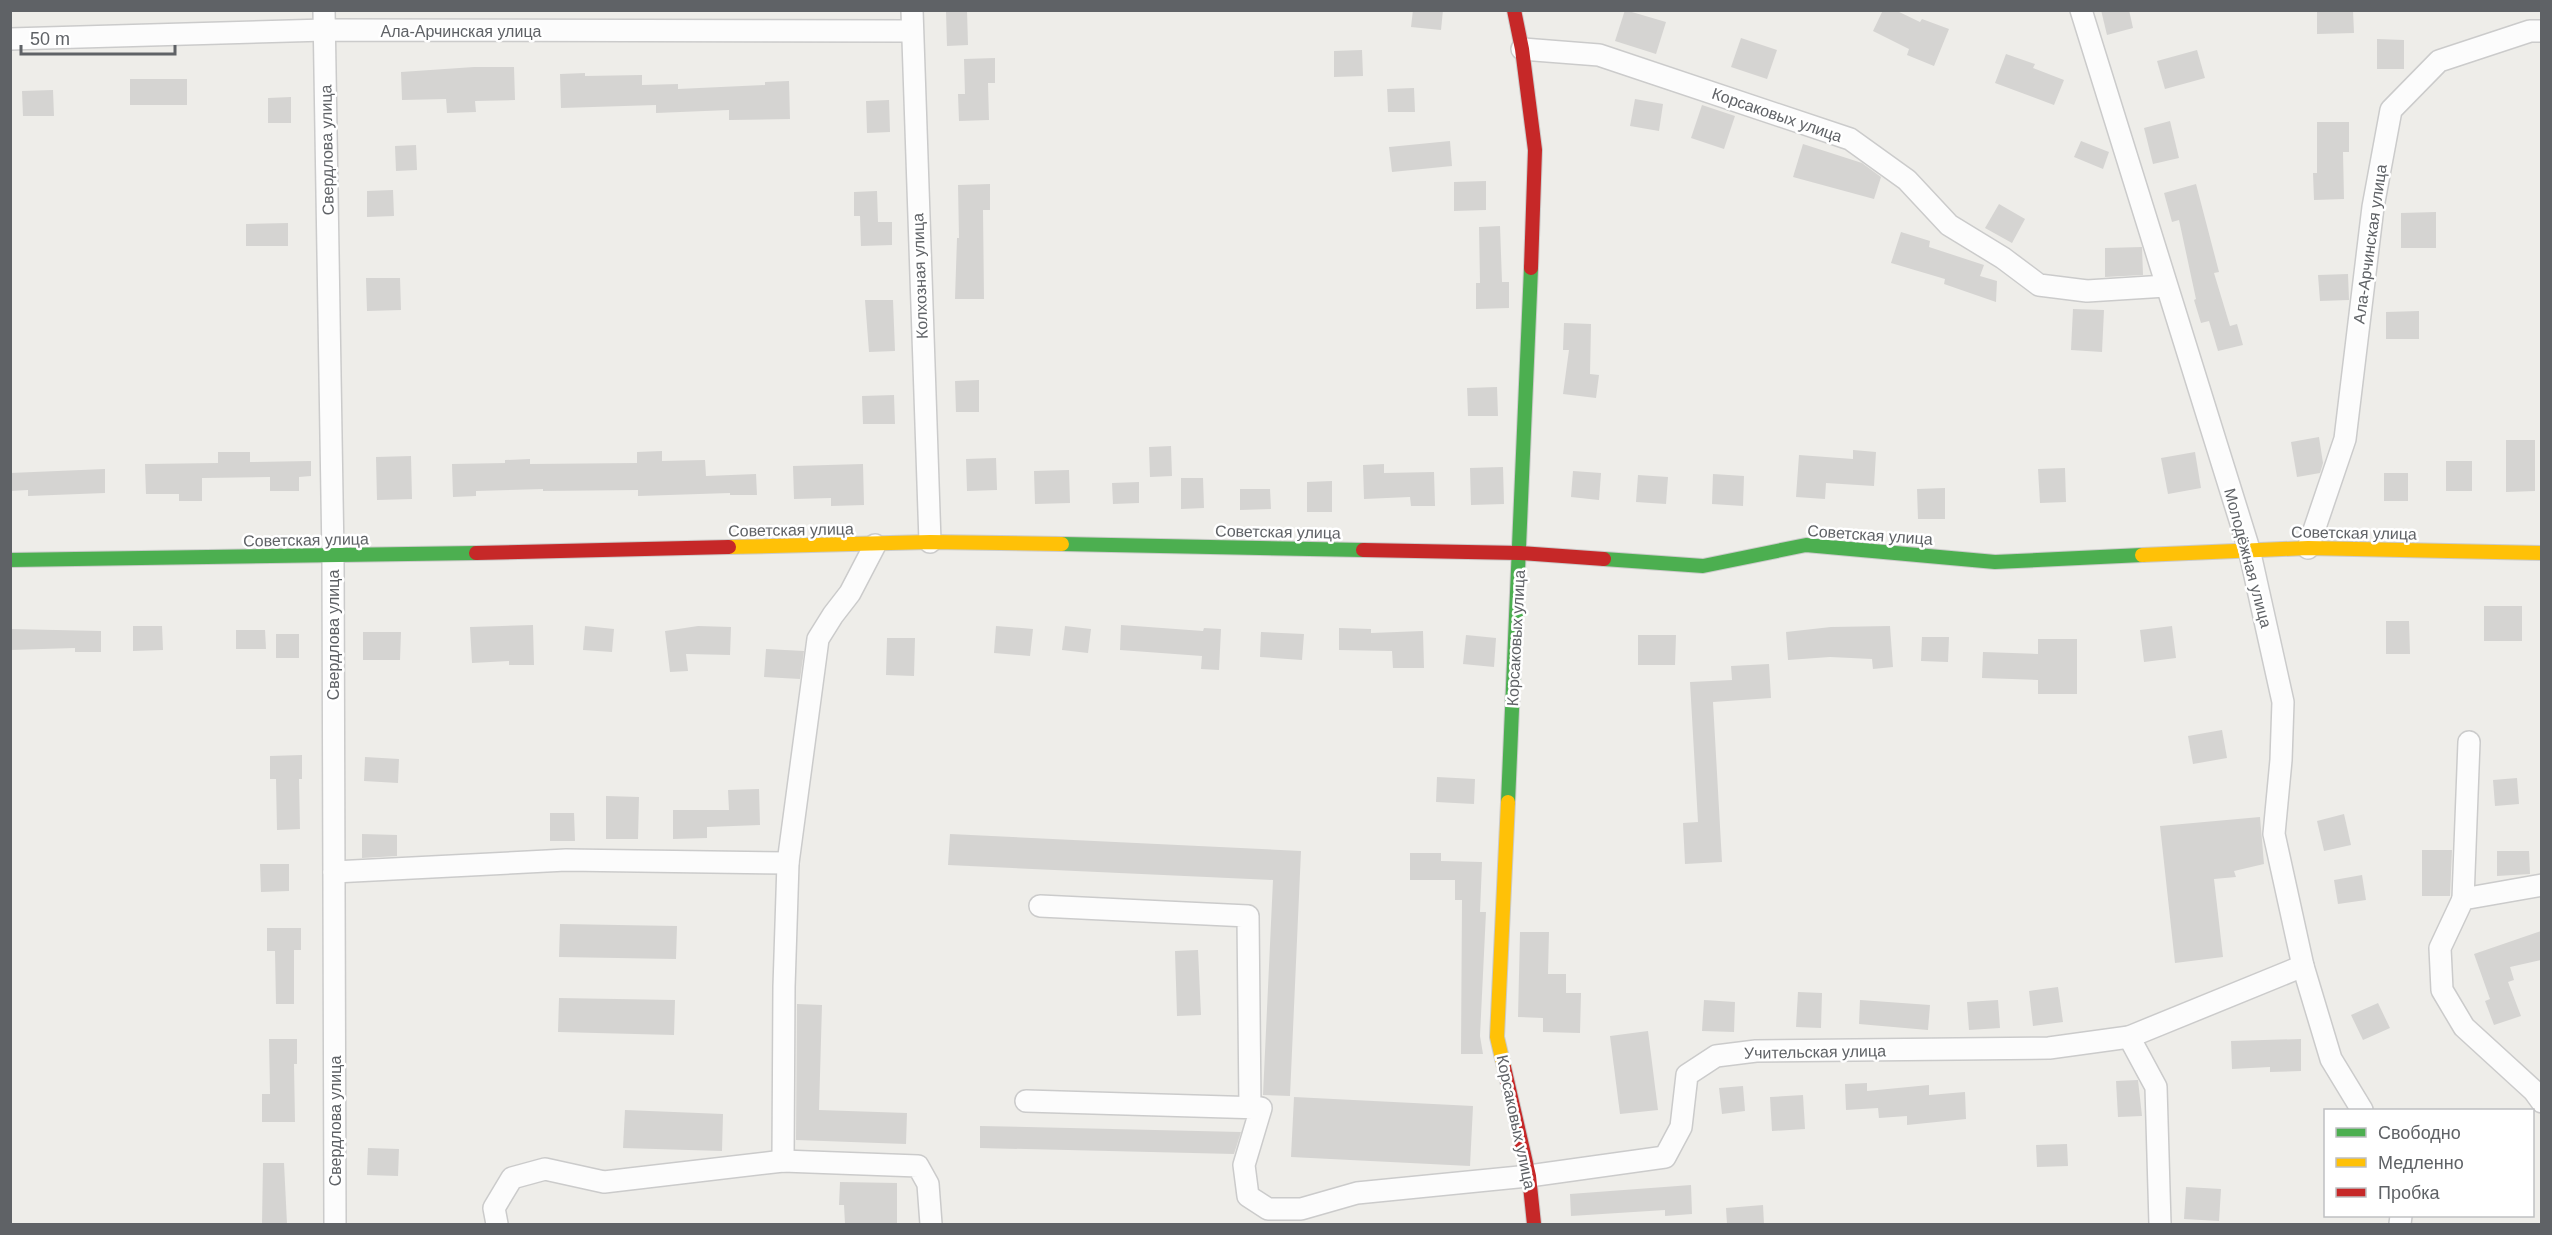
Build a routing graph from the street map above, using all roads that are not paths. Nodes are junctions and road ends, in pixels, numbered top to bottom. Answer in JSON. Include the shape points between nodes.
{"nodes":[{"id":1,"x":1514,"y":10,"type":"edge"},
{"id":2,"x":2081,"y":10,"type":"edge"},
{"id":3,"x":325,"y":20,"type":"edge"},
{"id":4,"x":911,"y":21,"type":"edge"},
{"id":5,"x":2534,"y":24,"type":"edge"},
{"id":6,"x":10,"y":39,"type":"edge"},
{"id":7,"x":1522,"y":49,"type":"junction"},
{"id":8,"x":2166,"y":286,"type":"junction"},
{"id":9,"x":930,"y":542,"type":"junction"},
{"id":10,"x":875,"y":545,"type":"junction"},
{"id":11,"x":2308,"y":548,"type":"junction"},
{"id":12,"x":2249,"y":549,"type":"junction"},
{"id":13,"x":1520,"y":553,"type":"junction"},
{"id":14,"x":2541,"y":553,"type":"edge"},
{"id":15,"x":333,"y":557,"type":"junction"},
{"id":16,"x":10,"y":560,"type":"edge"},
{"id":17,"x":2469,"y":742,"type":"dead end"},
{"id":18,"x":788,"y":863,"type":"junction"},
{"id":19,"x":334,"y":873,"type":"junction"},
{"id":20,"x":2541,"y":885,"type":"edge"},
{"id":21,"x":2463,"y":899,"type":"junction"},
{"id":22,"x":1040,"y":906,"type":"dead end"},
{"id":23,"x":2303,"y":966,"type":"junction"},
{"id":24,"x":2129,"y":1037,"type":"junction"},
{"id":25,"x":1026,"y":1101,"type":"dead end"},
{"id":26,"x":2541,"y":1102,"type":"edge"},
{"id":27,"x":1250,"y":1107,"type":"junction"},
{"id":28,"x":2361,"y":1109,"type":"edge"},
{"id":29,"x":783,"y":1161,"type":"junction"},
{"id":30,"x":1529,"y":1176,"type":"junction"},
{"id":31,"x":335,"y":1224,"type":"edge"},
{"id":32,"x":497,"y":1224,"type":"edge"},
{"id":33,"x":931,"y":1224,"type":"edge"},
{"id":34,"x":1533,"y":1224,"type":"edge"},
{"id":35,"x":2160,"y":1224,"type":"edge"}],
"edges":[{"from":1,"to":7,"type":"street","name":"Корсаковых улица"},
{"from":2,"to":8,"type":"street","name":"Молодёжная улица"},
{"from":3,"to":4,"type":"street","name":"Ала-Арчинская улица"},
{"from":3,"to":6,"type":"street","name":"Ала-Арчинская улица"},
{"from":3,"to":15,"type":"street","name":"Свердлова улица"},
{"from":4,"to":9,"type":"street","name":"Колхозная улица"},
{"from":5,"to":11,"type":"street","name":"Ала-Арчинская улица","via":[[2439,61],[2391,110],[2373,207],[2345,439]]},
{"from":7,"to":8,"type":"street","name":"Корсаковых улица","via":[[1599,55],[1850,139],[1907,180],[1949,225],[2038,285],[2087,291]]},
{"from":7,"to":13,"type":"street","name":"Корсаковых улица","via":[[1535,150]]},
{"from":8,"to":12,"type":"street","name":"Молодёжная улица"},
{"from":9,"to":10,"type":"street","name":"Советская улица"},
{"from":9,"to":13,"type":"street","name":"Советская улица"},
{"from":10,"to":15,"type":"street","name":"Советская улица"},
{"from":10,"to":18,"type":"street","via":[[850,593],[818,639]]},
{"from":11,"to":12,"type":"street","name":"Советская улица"},
{"from":11,"to":14,"type":"street","name":"Советская улица"},
{"from":12,"to":13,"type":"street","name":"Советская улица","via":[[1995,562],[1806,545],[1703,566]]},
{"from":12,"to":23,"type":"street","name":"Молодёжная улица","via":[[2283,702],[2274,834]]},
{"from":13,"to":30,"type":"street","name":"Корсаковых улица","via":[[1497,1037]]},
{"from":15,"to":16,"type":"street","name":"Советская улица"},
{"from":15,"to":19,"type":"street","name":"Свердлова улица"},
{"from":17,"to":21,"type":"street"},
{"from":18,"to":19,"type":"street","via":[[566,860]]},
{"from":18,"to":29,"type":"street"},
{"from":19,"to":31,"type":"street","name":"Свердлова улица"},
{"from":20,"to":21,"type":"street"},
{"from":21,"to":26,"type":"street","via":[[2440,948],[2442,990],[2464,1027]]},
{"from":22,"to":27,"type":"street","via":[[1248,916]]},
{"from":23,"to":24,"type":"street","name":"Учительская улица"},
{"from":23,"to":28,"type":"street","name":"Молодёжная улица","via":[[2331,1059]]},
{"from":24,"to":30,"type":"street","name":"Учительская улица","via":[[2049,1048],[1756,1051],[1716,1056],[1687,1076],[1681,1127],[1665,1157]]},
{"from":24,"to":35,"type":"street","via":[[2156,1087]]},
{"from":25,"to":27,"type":"street"},
{"from":27,"to":30,"type":"street","name":"Учительская улица","via":[[1261,1108],[1244,1165],[1248,1196],[1268,1209],[1301,1209],[1357,1193]]},
{"from":29,"to":32,"type":"street","via":[[604,1182],[545,1169],[512,1178],[494,1208]]},
{"from":29,"to":33,"type":"street","via":[[918,1166],[928,1184]]},
{"from":30,"to":34,"type":"street","name":"Корсаковых улица"}]}
